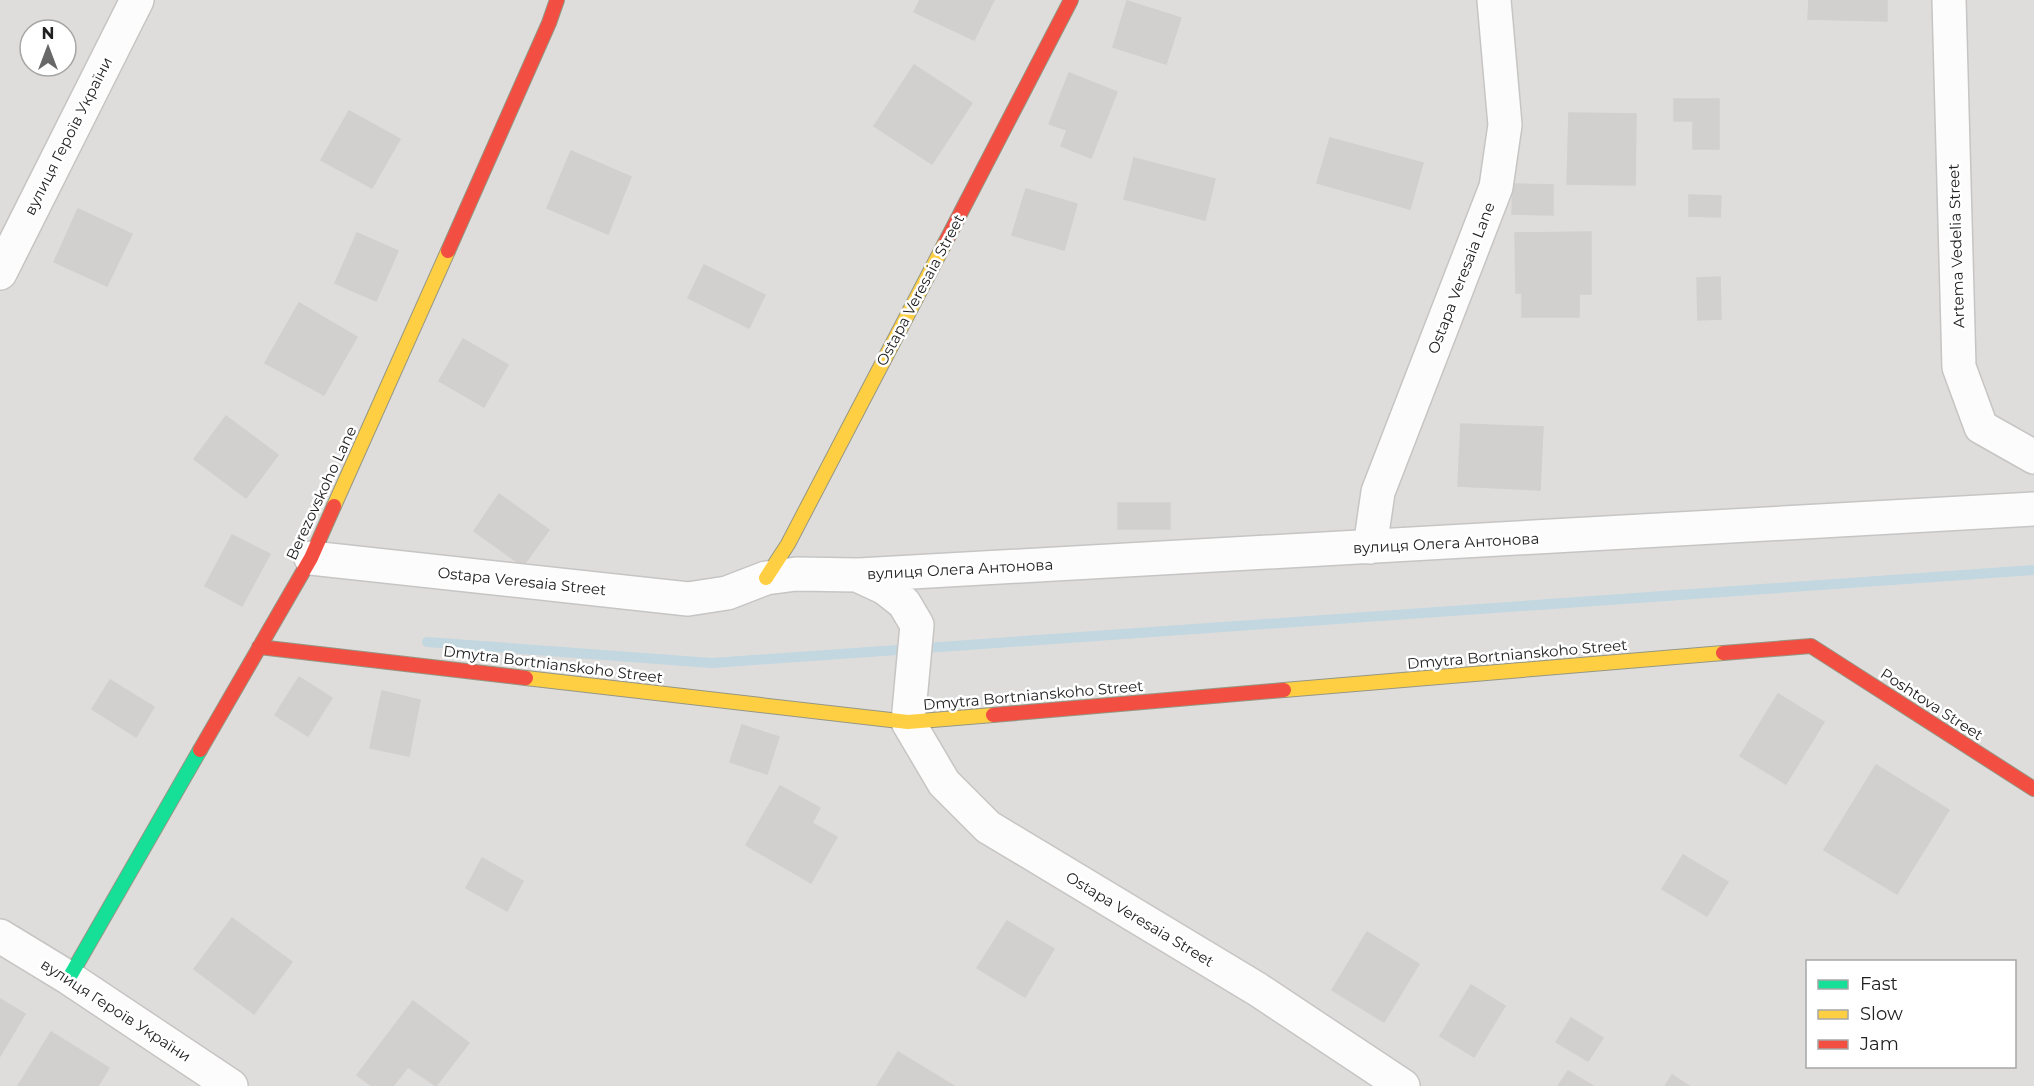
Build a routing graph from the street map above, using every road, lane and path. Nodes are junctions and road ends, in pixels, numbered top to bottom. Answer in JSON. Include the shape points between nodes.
{"nodes":[{"id":1,"x":137,"y":0,"type":"edge"},
{"id":2,"x":557,"y":0,"type":"edge"},
{"id":3,"x":1071,"y":0,"type":"edge"},
{"id":4,"x":1494,"y":0,"type":"edge"},
{"id":5,"x":1949,"y":0,"type":"edge"},
{"id":6,"x":0,"y":273,"type":"edge"},
{"id":7,"x":2034,"y":457,"type":"edge"},
{"id":8,"x":2034,"y":509,"type":"edge"},
{"id":9,"x":1370,"y":547,"type":"junction"},
{"id":10,"x":311,"y":558,"type":"junction"},
{"id":11,"x":857,"y":575,"type":"junction"},
{"id":12,"x":766,"y":578,"type":"junction"},
{"id":13,"x":1811,"y":646,"type":"joint"},
{"id":14,"x":260,"y":647,"type":"junction"},
{"id":15,"x":908,"y":722,"type":"junction"},
{"id":16,"x":2034,"y":789,"type":"edge"},
{"id":17,"x":0,"y":936,"type":"edge"},
{"id":18,"x":69,"y":978,"type":"junction"},
{"id":19,"x":231,"y":1086,"type":"edge"},
{"id":20,"x":1403,"y":1086,"type":"edge"}],
"edges":[{"from":1,"to":6,"type":"street","name":"вулиця Героїв України"},
{"from":2,"to":10,"type":"street","name":"Berezovskoho Lane"},
{"from":3,"to":12,"type":"street","name":"Ostapa Veresaia Street","via":[[788,544]]},
{"from":4,"to":9,"type":"street","name":"Ostapa Veresaia Lane","via":[[1505,125],[1497,187],[1378,492]]},
{"from":5,"to":7,"type":"street","name":"Artema Vedelia Street","via":[[1959,367],[1981,427]]},
{"from":8,"to":9,"type":"street","name":"вулиця Олега Антонова"},
{"from":9,"to":11,"type":"street","name":"вулиця Олега Антонова"},
{"from":10,"to":12,"type":"street","name":"Ostapa Veresaia Street","via":[[688,599],[727,593]]},
{"from":10,"to":14,"type":"street","name":"Berezovskoho Lane"},
{"from":11,"to":12,"type":"street","name":"Ostapa Veresaia Street","via":[[796,574]]},
{"from":11,"to":15,"type":"street","name":"Ostapa Veresaia Street","via":[[885,588],[904,603],[918,625]]},
{"from":13,"to":15,"type":"street","name":"Dmytra Bortnianskoho Street"},
{"from":13,"to":16,"type":"street","name":"Poshtova Street"},
{"from":14,"to":15,"type":"street","name":"Dmytra Bortnianskoho Street"},
{"from":14,"to":18,"type":"street","name":"Berezovskoho Lane"},
{"from":15,"to":20,"type":"street","name":"Ostapa Veresaia Street","via":[[944,783],[988,827],[1257,989]]},
{"from":17,"to":18,"type":"street","name":"вулиця Героїв України"},
{"from":18,"to":19,"type":"street","name":"вулиця Героїв України"}]}
